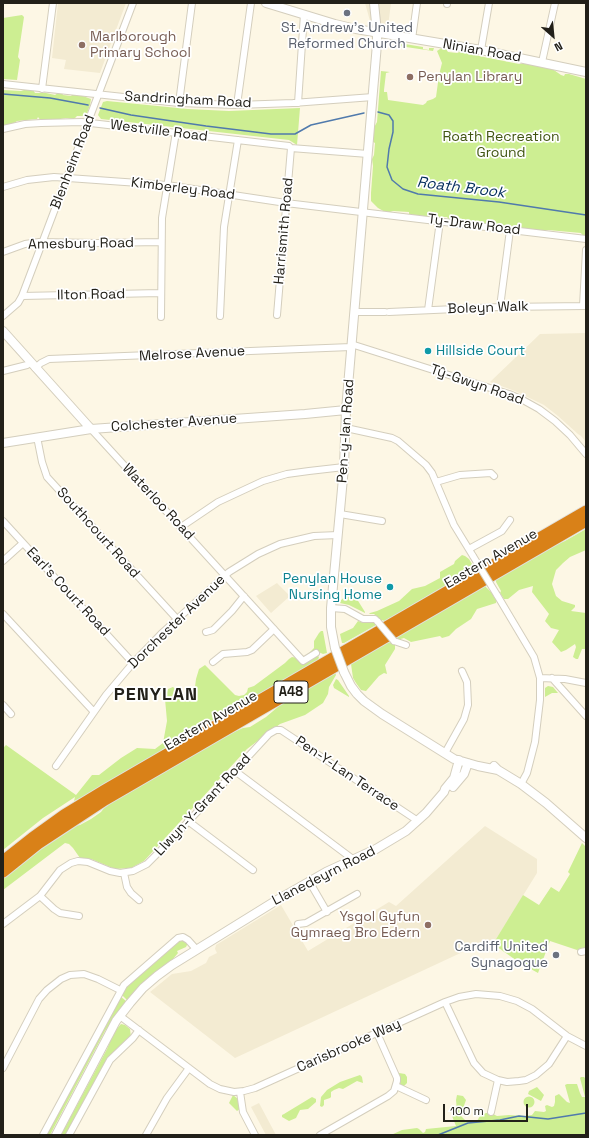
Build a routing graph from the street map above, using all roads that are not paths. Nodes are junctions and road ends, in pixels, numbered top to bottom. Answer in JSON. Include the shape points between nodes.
{"nodes":[{"id":1,"x":52,"y":3,"type":"edge"},
{"id":2,"x":133,"y":3,"type":"edge"},
{"id":3,"x":192,"y":3,"type":"edge"},
{"id":4,"x":251,"y":3,"type":"edge"},
{"id":5,"x":266,"y":3,"type":"edge"},
{"id":6,"x":374,"y":3,"type":"edge"},
{"id":7,"x":417,"y":3,"type":"edge"},
{"id":8,"x":489,"y":3,"type":"edge"},
{"id":9,"x":555,"y":3,"type":"edge"},
{"id":10,"x":304,"y":14,"type":"junction"},
{"id":11,"x":377,"y":32,"type":"junction"},
{"id":12,"x":412,"y":39,"type":"junction"},
{"id":13,"x":481,"y":50,"type":"junction"},
{"id":14,"x":542,"y":62,"type":"junction"},
{"id":15,"x":586,"y":72,"type":"edge"},
{"id":16,"x":3,"y":84,"type":"edge"},
{"id":17,"x":42,"y":88,"type":"junction"},
{"id":18,"x":98,"y":94,"type":"junction"},
{"id":19,"x":373,"y":97,"type":"junction"},
{"id":20,"x":179,"y":103,"type":"junction"},
{"id":21,"x":298,"y":103,"type":"junction"},
{"id":22,"x":237,"y":105,"type":"junction"},
{"id":23,"x":88,"y":122,"type":"junction"},
{"id":24,"x":3,"y":129,"type":"edge"},
{"id":25,"x":176,"y":132,"type":"junction"},
{"id":26,"x":238,"y":140,"type":"junction"},
{"id":27,"x":291,"y":148,"type":"junction"},
{"id":28,"x":368,"y":154,"type":"junction"},
{"id":29,"x":67,"y":177,"type":"junction"},
{"id":30,"x":167,"y":185,"type":"junction"},
{"id":31,"x":3,"y":186,"type":"edge"},
{"id":32,"x":229,"y":194,"type":"junction"},
{"id":33,"x":286,"y":203,"type":"junction"},
{"id":34,"x":363,"y":212,"type":"junction"},
{"id":35,"x":440,"y":221,"type":"junction"},
{"id":36,"x":510,"y":230,"type":"junction"},
{"id":37,"x":586,"y":239,"type":"edge"},
{"id":38,"x":42,"y":242,"type":"junction"},
{"id":39,"x":161,"y":242,"type":"junction"},
{"id":40,"x":586,"y":250,"type":"edge"},
{"id":41,"x":3,"y":252,"type":"edge"},
{"id":42,"x":160,"y":293,"type":"junction"},
{"id":43,"x":22,"y":296,"type":"junction"},
{"id":44,"x":585,"y":306,"type":"edge"},
{"id":45,"x":500,"y":307,"type":"junction"},
{"id":46,"x":428,"y":310,"type":"junction"},
{"id":47,"x":354,"y":312,"type":"junction"},
{"id":48,"x":277,"y":315,"type":"dead end"},
{"id":49,"x":3,"y":316,"type":"edge"},
{"id":50,"x":220,"y":316,"type":"dead end"},
{"id":51,"x":160,"y":317,"type":"dead end"},
{"id":52,"x":3,"y":331,"type":"edge"},
{"id":53,"x":351,"y":346,"type":"junction"},
{"id":54,"x":33,"y":365,"type":"junction"},
{"id":55,"x":3,"y":371,"type":"edge"},
{"id":56,"x":346,"y":410,"type":"junction"},
{"id":57,"x":346,"y":428,"type":"junction"},
{"id":58,"x":91,"y":429,"type":"junction"},
{"id":59,"x":37,"y":437,"type":"junction"},
{"id":60,"x":3,"y":443,"type":"edge"},
{"id":61,"x":586,"y":454,"type":"edge"},
{"id":62,"x":344,"y":467,"type":"junction"},
{"id":63,"x":494,"y":476,"type":"dead end"},
{"id":64,"x":436,"y":482,"type":"junction"},
{"id":65,"x":586,"y":511,"type":"edge"},
{"id":66,"x":340,"y":514,"type":"junction"},
{"id":67,"x":510,"y":520,"type":"dead end"},
{"id":68,"x":3,"y":521,"type":"edge"},
{"id":69,"x":382,"y":521,"type":"dead end"},
{"id":70,"x":586,"y":521,"type":"edge"},
{"id":71,"x":181,"y":527,"type":"junction"},
{"id":72,"x":338,"y":535,"type":"junction"},
{"id":73,"x":23,"y":543,"type":"junction"},
{"id":74,"x":469,"y":549,"type":"junction"},
{"id":75,"x":3,"y":561,"type":"edge"},
{"id":76,"x":225,"y":576,"type":"junction"},
{"id":77,"x":244,"y":596,"type":"junction"},
{"id":78,"x":331,"y":608,"type":"junction"},
{"id":79,"x":3,"y":614,"type":"edge"},
{"id":80,"x":177,"y":619,"type":"junction"},
{"id":81,"x":274,"y":629,"type":"junction"},
{"id":82,"x":206,"y":632,"type":"dead end"},
{"id":83,"x":406,"y":645,"type":"dead end"},
{"id":84,"x":316,"y":653,"type":"dead end"},
{"id":85,"x":213,"y":662,"type":"dead end"},
{"id":86,"x":133,"y":663,"type":"junction"},
{"id":87,"x":462,"y":671,"type":"dead end"},
{"id":88,"x":540,"y":678,"type":"junction"},
{"id":89,"x":552,"y":678,"type":"junction"},
{"id":90,"x":586,"y":683,"type":"edge"},
{"id":91,"x":3,"y":705,"type":"edge"},
{"id":92,"x":94,"y":712,"type":"junction"},
{"id":93,"x":11,"y":714,"type":"dead end"},
{"id":94,"x":586,"y":716,"type":"edge"},
{"id":95,"x":276,"y":730,"type":"joint"},
{"id":96,"x":445,"y":753,"type":"junction"},
{"id":97,"x":458,"y":760,"type":"junction"},
{"id":98,"x":468,"y":763,"type":"junction"},
{"id":99,"x":56,"y":766,"type":"dead end"},
{"id":100,"x":235,"y":771,"type":"junction"},
{"id":101,"x":521,"y":784,"type":"junction"},
{"id":102,"x":444,"y":792,"type":"junction"},
{"id":103,"x":188,"y":821,"type":"junction"},
{"id":104,"x":418,"y":821,"type":"junction"},
{"id":105,"x":586,"y":838,"type":"edge"},
{"id":106,"x":354,"y":860,"type":"junction"},
{"id":107,"x":3,"y":861,"type":"edge"},
{"id":108,"x":253,"y":870,"type":"dead end"},
{"id":109,"x":3,"y":872,"type":"edge"},
{"id":110,"x":124,"y":873,"type":"junction"},
{"id":111,"x":309,"y":881,"type":"junction"},
{"id":112,"x":357,"y":894,"type":"dead end"},
{"id":113,"x":40,"y":896,"type":"junction"},
{"id":114,"x":139,"y":900,"type":"dead end"},
{"id":115,"x":327,"y":912,"type":"junction"},
{"id":116,"x":79,"y":916,"type":"dead end"},
{"id":117,"x":3,"y":924,"type":"edge"},
{"id":118,"x":298,"y":924,"type":"dead end"},
{"id":119,"x":196,"y":950,"type":"junction"},
{"id":120,"x":120,"y":990,"type":"junction"},
{"id":121,"x":445,"y":1002,"type":"junction"},
{"id":122,"x":120,"y":1016,"type":"junction"},
{"id":123,"x":139,"y":1030,"type":"junction"},
{"id":124,"x":377,"y":1033,"type":"junction"},
{"id":125,"x":567,"y":1036,"type":"junction"},
{"id":126,"x":586,"y":1046,"type":"edge"},
{"id":127,"x":5,"y":1057,"type":"edge"},
{"id":128,"x":3,"y":1068,"type":"edge"},
{"id":129,"x":189,"y":1068,"type":"junction"},
{"id":130,"x":498,"y":1080,"type":"junction"},
{"id":131,"x":396,"y":1086,"type":"junction"},
{"id":132,"x":240,"y":1092,"type":"junction"},
{"id":133,"x":426,"y":1100,"type":"dead end"},
{"id":134,"x":491,"y":1112,"type":"dead end"},
{"id":135,"x":254,"y":1134,"type":"edge"},
{"id":136,"x":43,"y":1135,"type":"edge"},
{"id":137,"x":56,"y":1135,"type":"edge"},
{"id":138,"x":69,"y":1135,"type":"edge"},
{"id":139,"x":146,"y":1135,"type":"edge"},
{"id":140,"x":320,"y":1135,"type":"edge"}],
"edges":[{"from":1,"to":17,"type":"street"},
{"from":2,"to":18,"type":"street","name":"Blenheim Road"},
{"from":3,"to":20,"type":"street"},
{"from":4,"to":22,"type":"street"},
{"from":5,"to":10,"type":"street","name":"Ninian Road"},
{"from":6,"to":11,"type":"street","name":"Pen-y-lan Road"},
{"from":7,"to":12,"type":"street"},
{"from":8,"to":13,"type":"street"},
{"from":9,"to":14,"type":"street"},
{"from":10,"to":11,"type":"street","name":"Ninian Road","via":[[335,24]]},
{"from":10,"to":21,"type":"street"},
{"from":11,"to":12,"type":"street","name":"Ninian Road"},
{"from":11,"to":19,"type":"street","name":"Pen-y-lan Road"},
{"from":12,"to":13,"type":"street","name":"Ninian Road"},
{"from":13,"to":14,"type":"street","name":"Ninian Road"},
{"from":14,"to":15,"type":"street","name":"Ninian Road"},
{"from":16,"to":17,"type":"street","name":"Sandringham Road"},
{"from":17,"to":18,"type":"street","name":"Sandringham Road"},
{"from":18,"to":20,"type":"street","name":"Sandringham Road"},
{"from":18,"to":23,"type":"street","name":"Blenheim Road"},
{"from":19,"to":21,"type":"street","name":"Sandringham Road"},
{"from":19,"to":28,"type":"street","name":"Pen-y-lan Road"},
{"from":20,"to":22,"type":"street","name":"Sandringham Road"},
{"from":21,"to":22,"type":"street","name":"Sandringham Road"},
{"from":23,"to":24,"type":"street","name":"Westville Road","via":[[41,122]]},
{"from":23,"to":25,"type":"street","name":"Westville Road"},
{"from":23,"to":29,"type":"street","name":"Blenheim Road"},
{"from":25,"to":26,"type":"street","name":"Westville Road"},
{"from":25,"to":30,"type":"street"},
{"from":26,"to":27,"type":"street","name":"Westville Road"},
{"from":26,"to":32,"type":"street"},
{"from":27,"to":28,"type":"street","name":"Westville Road"},
{"from":27,"to":33,"type":"street","name":"Harrismith Road"},
{"from":28,"to":34,"type":"street","name":"Pen-y-lan Road"},
{"from":29,"to":30,"type":"street","name":"Kimberley Road"},
{"from":29,"to":31,"type":"street","name":"Kimberley Road","via":[[35,178]]},
{"from":29,"to":38,"type":"street","name":"Blenheim Road"},
{"from":30,"to":32,"type":"street","name":"Kimberley Road"},
{"from":30,"to":39,"type":"street"},
{"from":32,"to":33,"type":"street","name":"Kimberley Road"},
{"from":32,"to":50,"type":"street","via":[[224,228]]},
{"from":33,"to":34,"type":"street","name":"Kimberley Road"},
{"from":33,"to":48,"type":"street","name":"Harrismith Road"},
{"from":34,"to":35,"type":"street","name":"Ty-Draw Road"},
{"from":34,"to":47,"type":"street","name":"Pen-y-lan Road"},
{"from":35,"to":36,"type":"street","name":"Ty-Draw Road"},
{"from":35,"to":46,"type":"street"},
{"from":36,"to":37,"type":"street","name":"Ty-Draw Road"},
{"from":36,"to":45,"type":"street"},
{"from":38,"to":39,"type":"street","name":"Amesbury Road"},
{"from":38,"to":41,"type":"street","name":"Amesbury Road","via":[[26,244]]},
{"from":38,"to":43,"type":"street","name":"Blenheim Road"},
{"from":39,"to":42,"type":"street"},
{"from":40,"to":44,"type":"street"},
{"from":42,"to":43,"type":"street","name":"Ilton Road"},
{"from":42,"to":51,"type":"street"},
{"from":43,"to":49,"type":"street","name":"Blenheim Road"},
{"from":44,"to":45,"type":"street","name":"Boleyn Walk"},
{"from":45,"to":46,"type":"street","name":"Boleyn Walk"},
{"from":46,"to":47,"type":"street","name":"Boleyn Walk"},
{"from":47,"to":53,"type":"street","name":"Pen-y-lan Road"},
{"from":52,"to":54,"type":"street","name":"Waterloo Road"},
{"from":53,"to":54,"type":"street","name":"Melrose Avenue","via":[[49,359]]},
{"from":53,"to":56,"type":"street","name":"Pen-y-lan Road"},
{"from":53,"to":61,"type":"street","name":"Tŷ-Gwyn Road","via":[[521,399],[555,421]]},
{"from":54,"to":55,"type":"street","name":"Melrose Avenue"},
{"from":54,"to":58,"type":"street","name":"Waterloo Road"},
{"from":56,"to":57,"type":"street","name":"Pen-y-lan Road"},
{"from":56,"to":58,"type":"street","name":"Colchester Avenue"},
{"from":57,"to":62,"type":"street","name":"Pen-y-lan Road"},
{"from":57,"to":64,"type":"street","via":[[395,439],[426,465]]},
{"from":58,"to":59,"type":"street","name":"Colchester Avenue"},
{"from":58,"to":71,"type":"street","name":"Waterloo Road"},
{"from":59,"to":60,"type":"street","name":"Colchester Avenue"},
{"from":59,"to":80,"type":"street","name":"Southcourt Road","via":[[47,477]]},
{"from":62,"to":66,"type":"street","name":"Pen-y-lan Road"},
{"from":62,"to":71,"type":"street","via":[[298,472],[263,481],[218,502]]},
{"from":63,"to":64,"type":"street","via":[[491,473],[460,475]]},
{"from":64,"to":74,"type":"street","via":[[454,525]]},
{"from":65,"to":107,"type":"highway","name":"Eastern Avenue","number":"A48","via":[[105,790],[32,838]]},
{"from":66,"to":69,"type":"street"},
{"from":66,"to":72,"type":"street","name":"Pen-y-lan Road"},
{"from":67,"to":74,"type":"street","via":[[502,531]]},
{"from":68,"to":73,"type":"street","name":"Earl's Court Road"},
{"from":70,"to":109,"type":"highway","name":"Eastern Avenue","number":"A48","via":[[105,800],[38,844]]},
{"from":71,"to":76,"type":"street","name":"Waterloo Road"},
{"from":72,"to":76,"type":"street","name":"Dorchester Avenue","via":[[314,536],[280,544]]},
{"from":72,"to":78,"type":"street","name":"Pen-y-lan Road"},
{"from":73,"to":75,"type":"street"},
{"from":73,"to":86,"type":"street","name":"Earl's Court Road"},
{"from":74,"to":88,"type":"street","bridge":true,"via":[[531,651]]},
{"from":76,"to":77,"type":"street","name":"Waterloo Road"},
{"from":76,"to":80,"type":"street","name":"Dorchester Avenue"},
{"from":77,"to":81,"type":"street","name":"Waterloo Road"},
{"from":77,"to":82,"type":"street","via":[[213,630]]},
{"from":78,"to":83,"type":"street","bridge":true,"via":[[345,609],[363,619],[375,619],[394,641]]},
{"from":78,"to":96,"type":"street","name":"Pen-y-lan Road","bridge":true,"via":[[335,648],[351,686],[364,701]]},
{"from":79,"to":92,"type":"street"},
{"from":80,"to":86,"type":"street","name":"Dorchester Avenue"},
{"from":81,"to":84,"type":"street","name":"Waterloo Road","via":[[303,661]]},
{"from":81,"to":85,"type":"street","via":[[252,650],[223,654]]},
{"from":86,"to":92,"type":"street","name":"Dorchester Avenue"},
{"from":87,"to":96,"type":"street","via":[[467,682],[468,705],[464,720]]},
{"from":88,"to":89,"type":"street"},
{"from":88,"to":101,"type":"street","via":[[535,742],[527,773]]},
{"from":89,"to":90,"type":"street"},
{"from":89,"to":94,"type":"street"},
{"from":91,"to":93,"type":"street"},
{"from":92,"to":99,"type":"street","name":"Dorchester Avenue"},
{"from":95,"to":100,"type":"street","name":"Llwyn-Y-Grant Road","via":[[269,734]]},
{"from":95,"to":104,"type":"street","name":"Pen-Y-Lan Terrace","via":[[281,730]]},
{"from":96,"to":97,"type":"street","name":"Pen-y-lan Road"},
{"from":97,"to":98,"type":"street","name":"Pen-y-lan Road"},
{"from":97,"to":102,"type":"street","name":"Llanedeyrn Road","via":[[455,775]]},
{"from":98,"to":101,"type":"street","name":"Pen-y-lan Road","via":[[498,770]]},
{"from":98,"to":102,"type":"street","name":"Llanedeyrn Road","via":[[461,777],[449,791]]},
{"from":100,"to":103,"type":"street","name":"Llwyn-Y-Grant Road"},
{"from":100,"to":106,"type":"street"},
{"from":101,"to":105,"type":"street","name":"Pen-y-lan Road"},
{"from":102,"to":104,"type":"street","name":"Llanedeyrn Road"},
{"from":103,"to":108,"type":"street"},
{"from":103,"to":110,"type":"street","name":"Llwyn-Y-Grant Road","via":[[147,864]]},
{"from":104,"to":106,"type":"street","name":"Llanedeyrn Road","via":[[393,840]]},
{"from":106,"to":111,"type":"street","name":"Llanedeyrn Road"},
{"from":110,"to":113,"type":"street","via":[[110,871],[88,862],[71,863],[60,870]]},
{"from":110,"to":114,"type":"street","via":[[127,887]]},
{"from":111,"to":115,"type":"street"},
{"from":111,"to":119,"type":"street","name":"Llanedeyrn Road"},
{"from":112,"to":115,"type":"street"},
{"from":113,"to":116,"type":"street","via":[[60,913]]},
{"from":113,"to":117,"type":"street"},
{"from":115,"to":118,"type":"street","via":[[306,923]]},
{"from":119,"to":120,"type":"street","via":[[188,940],[178,938]]},
{"from":119,"to":122,"type":"street","name":"Llanedeyrn Road","via":[[152,980]]},
{"from":120,"to":127,"type":"street","via":[[84,974],[61,979],[39,999]]},
{"from":120,"to":136,"type":"street"},
{"from":121,"to":124,"type":"street","name":"Carisbrooke Way"},
{"from":121,"to":125,"type":"street","name":"Carisbrooke Way","via":[[476,994],[507,997],[532,1009]]},
{"from":121,"to":130,"type":"street","via":[[474,1063],[484,1073]]},
{"from":122,"to":123,"type":"street","name":"Carisbrooke Way"},
{"from":122,"to":137,"type":"street","name":"Llanedeyrn Road"},
{"from":123,"to":129,"type":"street","name":"Carisbrooke Way"},
{"from":123,"to":138,"type":"street","via":[[110,1060]]},
{"from":124,"to":131,"type":"street","via":[[397,1078]]},
{"from":124,"to":132,"type":"street","name":"Carisbrooke Way","via":[[255,1088]]},
{"from":125,"to":126,"type":"street","name":"Carisbrooke Way"},
{"from":125,"to":130,"type":"street","via":[[549,1064],[536,1075],[519,1081]]},
{"from":127,"to":128,"type":"street"},
{"from":129,"to":132,"type":"street","name":"Carisbrooke Way","via":[[214,1086]]},
{"from":129,"to":139,"type":"street","via":[[166,1098]]},
{"from":130,"to":134,"type":"street"},
{"from":131,"to":133,"type":"street"},
{"from":131,"to":140,"type":"street","via":[[388,1096]]},
{"from":132,"to":135,"type":"street","via":[[243,1112]]}]}
